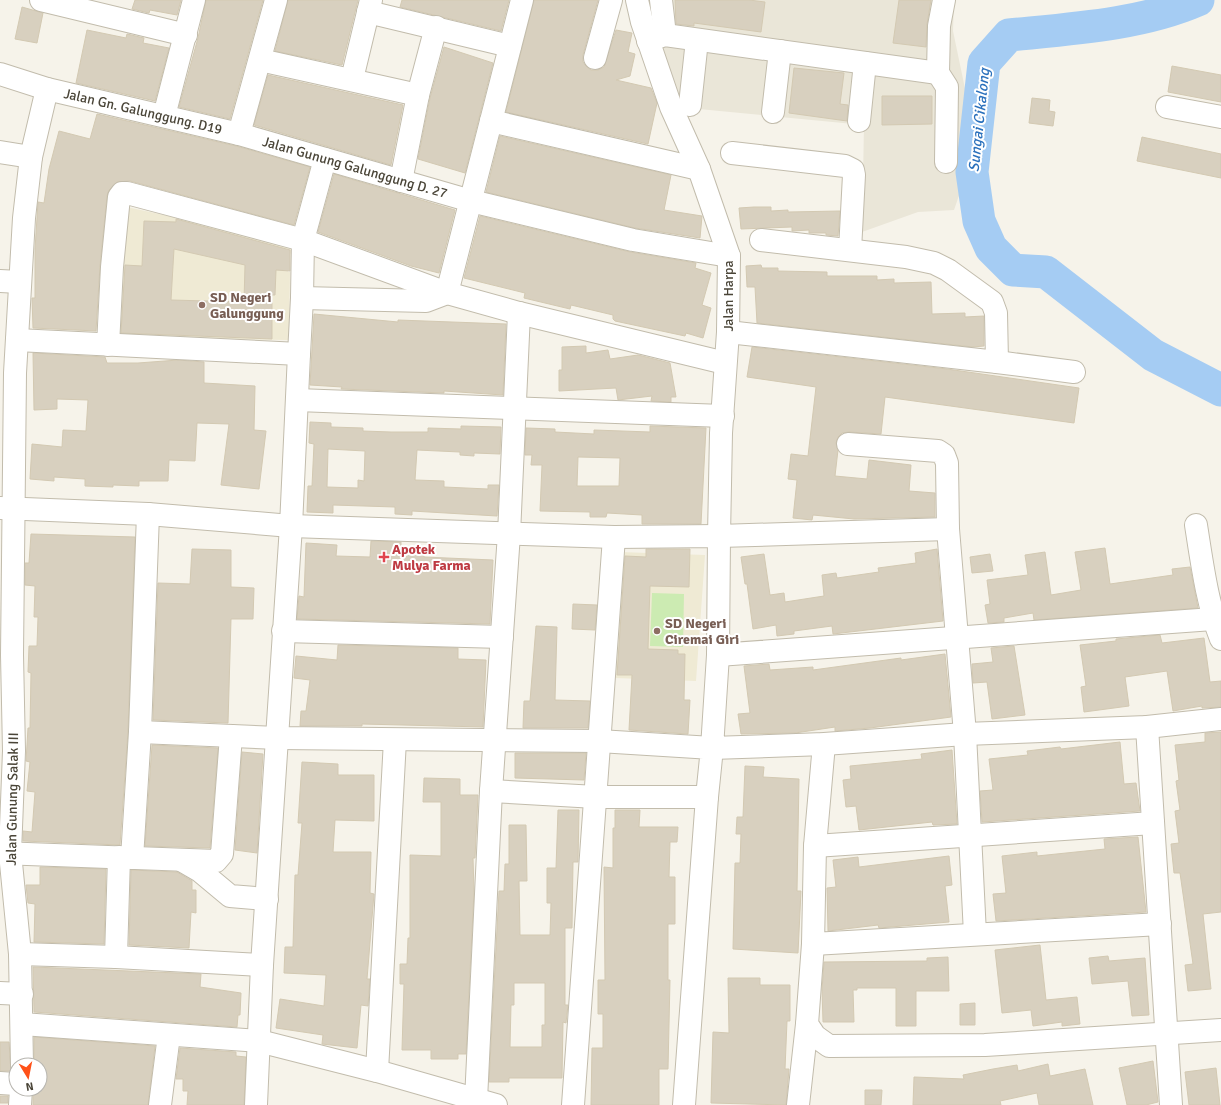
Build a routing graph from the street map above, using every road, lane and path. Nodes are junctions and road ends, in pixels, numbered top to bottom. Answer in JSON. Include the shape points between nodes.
{"nodes":[{"id":1,"x":41,"y":0,"type":"edge"},
{"id":2,"x":194,"y":0,"type":"edge"},
{"id":3,"x":276,"y":0,"type":"edge"},
{"id":4,"x":522,"y":0,"type":"edge"},
{"id":5,"x":611,"y":0,"type":"edge"},
{"id":6,"x":637,"y":0,"type":"edge"},
{"id":7,"x":661,"y":0,"type":"edge"},
{"id":8,"x":944,"y":0,"type":"edge"},
{"id":9,"x":369,"y":6,"type":"edge"},
{"id":10,"x":112,"y":8,"type":"edge"},
{"id":11,"x":436,"y":27,"type":"junction"},
{"id":12,"x":186,"y":35,"type":"junction"},
{"id":13,"x":657,"y":38,"type":"junction"},
{"id":14,"x":697,"y":40,"type":"junction"},
{"id":15,"x":510,"y":46,"type":"junction"},
{"id":16,"x":780,"y":51,"type":"junction"},
{"id":17,"x":594,"y":58,"type":"dead end"},
{"id":18,"x":260,"y":60,"type":"junction"},
{"id":19,"x":865,"y":62,"type":"junction"},
{"id":20,"x":938,"y":72,"type":"junction"},
{"id":21,"x":0,"y":74,"type":"edge"},
{"id":22,"x":352,"y":79,"type":"junction"},
{"id":23,"x":48,"y":89,"type":"junction"},
{"id":24,"x":418,"y":95,"type":"junction"},
{"id":25,"x":690,"y":105,"type":"dead end"},
{"id":26,"x":1167,"y":107,"type":"dead end"},
{"id":27,"x":773,"y":112,"type":"dead end"},
{"id":28,"x":164,"y":116,"type":"junction"},
{"id":29,"x":1221,"y":117,"type":"edge"},
{"id":30,"x":491,"y":121,"type":"junction"},
{"id":31,"x":859,"y":121,"type":"dead end"},
{"id":32,"x":239,"y":134,"type":"junction"},
{"id":33,"x":0,"y":152,"type":"edge"},
{"id":34,"x":732,"y":153,"type":"dead end"},
{"id":35,"x":31,"y":157,"type":"junction"},
{"id":36,"x":325,"y":159,"type":"junction"},
{"id":37,"x":946,"y":162,"type":"dead end"},
{"id":38,"x":699,"y":169,"type":"junction"},
{"id":39,"x":401,"y":181,"type":"junction"},
{"id":40,"x":471,"y":201,"type":"junction"},
{"id":41,"x":303,"y":240,"type":"junction"},
{"id":42,"x":761,"y":240,"type":"dead end"},
{"id":43,"x":850,"y":250,"type":"junction"},
{"id":44,"x":729,"y":256,"type":"junction"},
{"id":45,"x":10,"y":281,"type":"edge"},
{"id":46,"x":447,"y":293,"type":"junction"},
{"id":47,"x":302,"y":298,"type":"junction"},
{"id":48,"x":519,"y":313,"type":"junction"},
{"id":49,"x":728,"y":332,"type":"junction"},
{"id":50,"x":17,"y":340,"type":"junction"},
{"id":51,"x":108,"y":346,"type":"junction"},
{"id":52,"x":299,"y":354,"type":"junction"},
{"id":53,"x":996,"y":362,"type":"junction"},
{"id":54,"x":725,"y":363,"type":"junction"},
{"id":55,"x":1074,"y":372,"type":"dead end"},
{"id":56,"x":8,"y":373,"type":"edge"},
{"id":57,"x":297,"y":400,"type":"junction"},
{"id":58,"x":515,"y":408,"type":"junction"},
{"id":59,"x":722,"y":416,"type":"junction"},
{"id":60,"x":848,"y":444,"type":"dead end"},
{"id":61,"x":7,"y":508,"type":"edge"},
{"id":62,"x":148,"y":514,"type":"junction"},
{"id":63,"x":1196,"y":525,"type":"dead end"},
{"id":64,"x":291,"y":526,"type":"junction"},
{"id":65,"x":948,"y":529,"type":"junction"},
{"id":66,"x":509,"y":534,"type":"junction"},
{"id":67,"x":720,"y":536,"type":"junction"},
{"id":68,"x":614,"y":537,"type":"junction"},
{"id":69,"x":1213,"y":619,"type":"junction"},
{"id":70,"x":283,"y":631,"type":"junction"},
{"id":71,"x":957,"y":636,"type":"junction"},
{"id":72,"x":502,"y":637,"type":"junction"},
{"id":73,"x":1221,"y":639,"type":"edge"},
{"id":74,"x":6,"y":654,"type":"edge"},
{"id":75,"x":718,"y":655,"type":"junction"},
{"id":76,"x":1221,"y":719,"type":"edge"},
{"id":77,"x":1147,"y":727,"type":"junction"},
{"id":78,"x":140,"y":732,"type":"junction"},
{"id":79,"x":965,"y":734,"type":"junction"},
{"id":80,"x":231,"y":736,"type":"junction"},
{"id":81,"x":278,"y":738,"type":"junction"},
{"id":82,"x":395,"y":740,"type":"junction"},
{"id":83,"x":495,"y":741,"type":"junction"},
{"id":84,"x":599,"y":741,"type":"junction"},
{"id":85,"x":824,"y":744,"type":"junction"},
{"id":86,"x":712,"y":748,"type":"junction"},
{"id":87,"x":7,"y":751,"type":"edge"},
{"id":88,"x":491,"y":791,"type":"junction"},
{"id":89,"x":596,"y":797,"type":"junction"},
{"id":90,"x":707,"y":798,"type":"junction"},
{"id":91,"x":1153,"y":822,"type":"junction"},
{"id":92,"x":969,"y":835,"type":"junction"},
{"id":93,"x":815,"y":846,"type":"junction"},
{"id":94,"x":5,"y":853,"type":"edge"},
{"id":95,"x":125,"y":858,"type":"junction"},
{"id":96,"x":181,"y":860,"type":"junction"},
{"id":97,"x":267,"y":900,"type":"junction"},
{"id":98,"x":1160,"y":924,"type":"junction"},
{"id":99,"x":975,"y":934,"type":"junction"},
{"id":100,"x":813,"y":944,"type":"junction"},
{"id":101,"x":20,"y":954,"type":"junction"},
{"id":102,"x":116,"y":957,"type":"junction"},
{"id":103,"x":262,"y":965,"type":"junction"},
{"id":104,"x":0,"y":993,"type":"edge"},
{"id":105,"x":22,"y":994,"type":"junction"},
{"id":106,"x":22,"y":1024,"type":"junction"},
{"id":107,"x":807,"y":1024,"type":"junction"},
{"id":108,"x":1221,"y":1030,"type":"edge"},
{"id":109,"x":1165,"y":1034,"type":"junction"},
{"id":110,"x":169,"y":1035,"type":"junction"},
{"id":111,"x":259,"y":1041,"type":"junction"},
{"id":112,"x":22,"y":1057,"type":"edge"},
{"id":113,"x":377,"y":1071,"type":"junction"},
{"id":114,"x":486,"y":1103,"type":"edge"},
{"id":115,"x":160,"y":1105,"type":"edge"},
{"id":116,"x":256,"y":1105,"type":"edge"},
{"id":117,"x":574,"y":1105,"type":"edge"},
{"id":118,"x":684,"y":1105,"type":"edge"},
{"id":119,"x":798,"y":1105,"type":"edge"},
{"id":120,"x":1171,"y":1105,"type":"edge"}],
"edges":[{"from":1,"to":10,"type":"street"},
{"from":2,"to":12,"type":"street"},
{"from":3,"to":18,"type":"street"},
{"from":4,"to":15,"type":"street"},
{"from":5,"to":17,"type":"street"},
{"from":6,"to":13,"type":"street","name":"Jalan Harpa"},
{"from":7,"to":13,"type":"street"},
{"from":8,"to":20,"type":"street","via":[[939,26]]},
{"from":9,"to":11,"type":"street"},
{"from":9,"to":22,"type":"street"},
{"from":10,"to":12,"type":"street"},
{"from":11,"to":15,"type":"street"},
{"from":11,"to":24,"type":"street"},
{"from":12,"to":28,"type":"street"},
{"from":13,"to":14,"type":"street"},
{"from":13,"to":38,"type":"street","name":"Jalan Harpa","via":[[671,107]]},
{"from":14,"to":16,"type":"street"},
{"from":14,"to":25,"type":"street"},
{"from":15,"to":30,"type":"street"},
{"from":16,"to":19,"type":"street"},
{"from":16,"to":27,"type":"street"},
{"from":18,"to":22,"type":"street"},
{"from":18,"to":32,"type":"street"},
{"from":19,"to":20,"type":"street"},
{"from":19,"to":31,"type":"street"},
{"from":20,"to":37,"type":"street","via":[[947,87]]},
{"from":21,"to":23,"type":"street","name":"Jalan Gn. Galunggung. D19"},
{"from":22,"to":24,"type":"street"},
{"from":23,"to":28,"type":"street","name":"Jalan Gn. Galunggung. D19"},
{"from":23,"to":35,"type":"street","name":"Jalan Gunung Salak III"},
{"from":24,"to":39,"type":"street"},
{"from":26,"to":29,"type":"street"},
{"from":28,"to":32,"type":"street","name":"Jalan Gn. Galunggung. D19"},
{"from":30,"to":38,"type":"street"},
{"from":30,"to":40,"type":"street"},
{"from":32,"to":36,"type":"street","name":"Jalan Gunung Galunggung D. 27"},
{"from":33,"to":35,"type":"street"},
{"from":34,"to":43,"type":"street","via":[[851,168],[854,175]]},
{"from":35,"to":45,"type":"street","name":"Jalan Gunung Salak III"},
{"from":36,"to":39,"type":"street","name":"Jalan Gunung Galunggung D. 27"},
{"from":36,"to":41,"type":"street"},
{"from":38,"to":44,"type":"street","name":"Jalan Harpa"},
{"from":39,"to":40,"type":"street","name":"Jalan Gunung Galunggung D. 27"},
{"from":40,"to":44,"type":"street","name":"Jalan Gunung Galunggung D. 27","via":[[633,240]]},
{"from":40,"to":46,"type":"street"},
{"from":41,"to":46,"type":"street"},
{"from":41,"to":47,"type":"street"},
{"from":41,"to":51,"type":"street","via":[[132,193],[122,193],[119,197],[112,267]]},
{"from":42,"to":43,"type":"street"},
{"from":43,"to":53,"type":"street","via":[[934,263],[948,270],[992,302],[996,313]]},
{"from":44,"to":49,"type":"street","name":"Jalan Harpa"},
{"from":45,"to":50,"type":"street","name":"Jalan Gunung Salak III"},
{"from":46,"to":47,"type":"street","via":[[426,301]]},
{"from":46,"to":48,"type":"street"},
{"from":47,"to":52,"type":"street"},
{"from":48,"to":54,"type":"street"},
{"from":48,"to":58,"type":"street"},
{"from":49,"to":53,"type":"street"},
{"from":49,"to":54,"type":"street","name":"Jalan Harpa"},
{"from":50,"to":51,"type":"street"},
{"from":50,"to":56,"type":"street","name":"Jalan Gunung Salak III"},
{"from":51,"to":52,"type":"street"},
{"from":52,"to":57,"type":"street"},
{"from":53,"to":55,"type":"street"},
{"from":54,"to":59,"type":"street","name":"Jalan Harpa"},
{"from":56,"to":61,"type":"street","name":"Jalan Gunung Salak III"},
{"from":57,"to":58,"type":"street"},
{"from":57,"to":64,"type":"street"},
{"from":58,"to":59,"type":"street"},
{"from":58,"to":66,"type":"street"},
{"from":59,"to":67,"type":"street","name":"Jalan Harpa"},
{"from":60,"to":65,"type":"street","via":[[938,451],[944,455],[947,462]]},
{"from":61,"to":62,"type":"street"},
{"from":61,"to":74,"type":"street","name":"Jalan Gunung Salak III"},
{"from":62,"to":64,"type":"street"},
{"from":62,"to":78,"type":"street"},
{"from":63,"to":69,"type":"street"},
{"from":64,"to":66,"type":"street"},
{"from":64,"to":70,"type":"street"},
{"from":65,"to":67,"type":"street"},
{"from":65,"to":71,"type":"street"},
{"from":66,"to":68,"type":"street"},
{"from":66,"to":72,"type":"street"},
{"from":67,"to":68,"type":"street"},
{"from":67,"to":75,"type":"street","name":"Jalan Harpa"},
{"from":68,"to":84,"type":"street"},
{"from":69,"to":71,"type":"street"},
{"from":69,"to":73,"type":"street"},
{"from":70,"to":72,"type":"street"},
{"from":70,"to":81,"type":"street"},
{"from":71,"to":75,"type":"street"},
{"from":71,"to":79,"type":"street"},
{"from":72,"to":83,"type":"street"},
{"from":74,"to":87,"type":"street","name":"Jalan Gunung Salak III"},
{"from":75,"to":86,"type":"street","name":"Jalan Harpa"},
{"from":76,"to":77,"type":"street"},
{"from":77,"to":79,"type":"street"},
{"from":77,"to":91,"type":"street"},
{"from":78,"to":80,"type":"street"},
{"from":78,"to":95,"type":"street"},
{"from":79,"to":85,"type":"street"},
{"from":79,"to":92,"type":"street"},
{"from":80,"to":81,"type":"street"},
{"from":80,"to":96,"type":"street","via":[[222,854],[216,860]]},
{"from":81,"to":82,"type":"street"},
{"from":81,"to":97,"type":"street"},
{"from":82,"to":83,"type":"street"},
{"from":82,"to":113,"type":"street"},
{"from":83,"to":84,"type":"street"},
{"from":83,"to":88,"type":"street"},
{"from":84,"to":86,"type":"street"},
{"from":84,"to":89,"type":"street"},
{"from":85,"to":86,"type":"street"},
{"from":85,"to":93,"type":"street"},
{"from":86,"to":90,"type":"street","name":"Jalan Harpa"},
{"from":87,"to":94,"type":"street","name":"Jalan Gunung Salak III"},
{"from":88,"to":89,"type":"street"},
{"from":88,"to":114,"type":"street"},
{"from":89,"to":90,"type":"street"},
{"from":89,"to":117,"type":"street"},
{"from":90,"to":118,"type":"street","name":"Jalan Harpa"},
{"from":91,"to":92,"type":"street"},
{"from":91,"to":98,"type":"street"},
{"from":92,"to":93,"type":"street"},
{"from":92,"to":99,"type":"street"},
{"from":93,"to":100,"type":"street"},
{"from":94,"to":95,"type":"street"},
{"from":94,"to":101,"type":"street","name":"Jalan Gunung Salak III"},
{"from":95,"to":96,"type":"street"},
{"from":95,"to":102,"type":"street"},
{"from":96,"to":97,"type":"street","via":[[200,871],[230,896]]},
{"from":97,"to":103,"type":"street"},
{"from":98,"to":99,"type":"street"},
{"from":98,"to":109,"type":"street"},
{"from":99,"to":100,"type":"street"},
{"from":100,"to":107,"type":"street"},
{"from":101,"to":102,"type":"street"},
{"from":101,"to":105,"type":"street","name":"Jalan Gunung Salak III"},
{"from":102,"to":103,"type":"street"},
{"from":103,"to":111,"type":"street"},
{"from":104,"to":105,"type":"street"},
{"from":105,"to":106,"type":"street","name":"Jalan Gunung Salak III"},
{"from":106,"to":110,"type":"street"},
{"from":106,"to":112,"type":"street","name":"Jalan Gunung Salak III"},
{"from":107,"to":109,"type":"street","via":[[815,1036],[829,1046],[985,1045]]},
{"from":107,"to":119,"type":"street"},
{"from":108,"to":109,"type":"street"},
{"from":109,"to":120,"type":"street"},
{"from":110,"to":111,"type":"street"},
{"from":110,"to":115,"type":"street"},
{"from":111,"to":113,"type":"street"},
{"from":111,"to":116,"type":"street"},
{"from":113,"to":114,"type":"street"}]}
